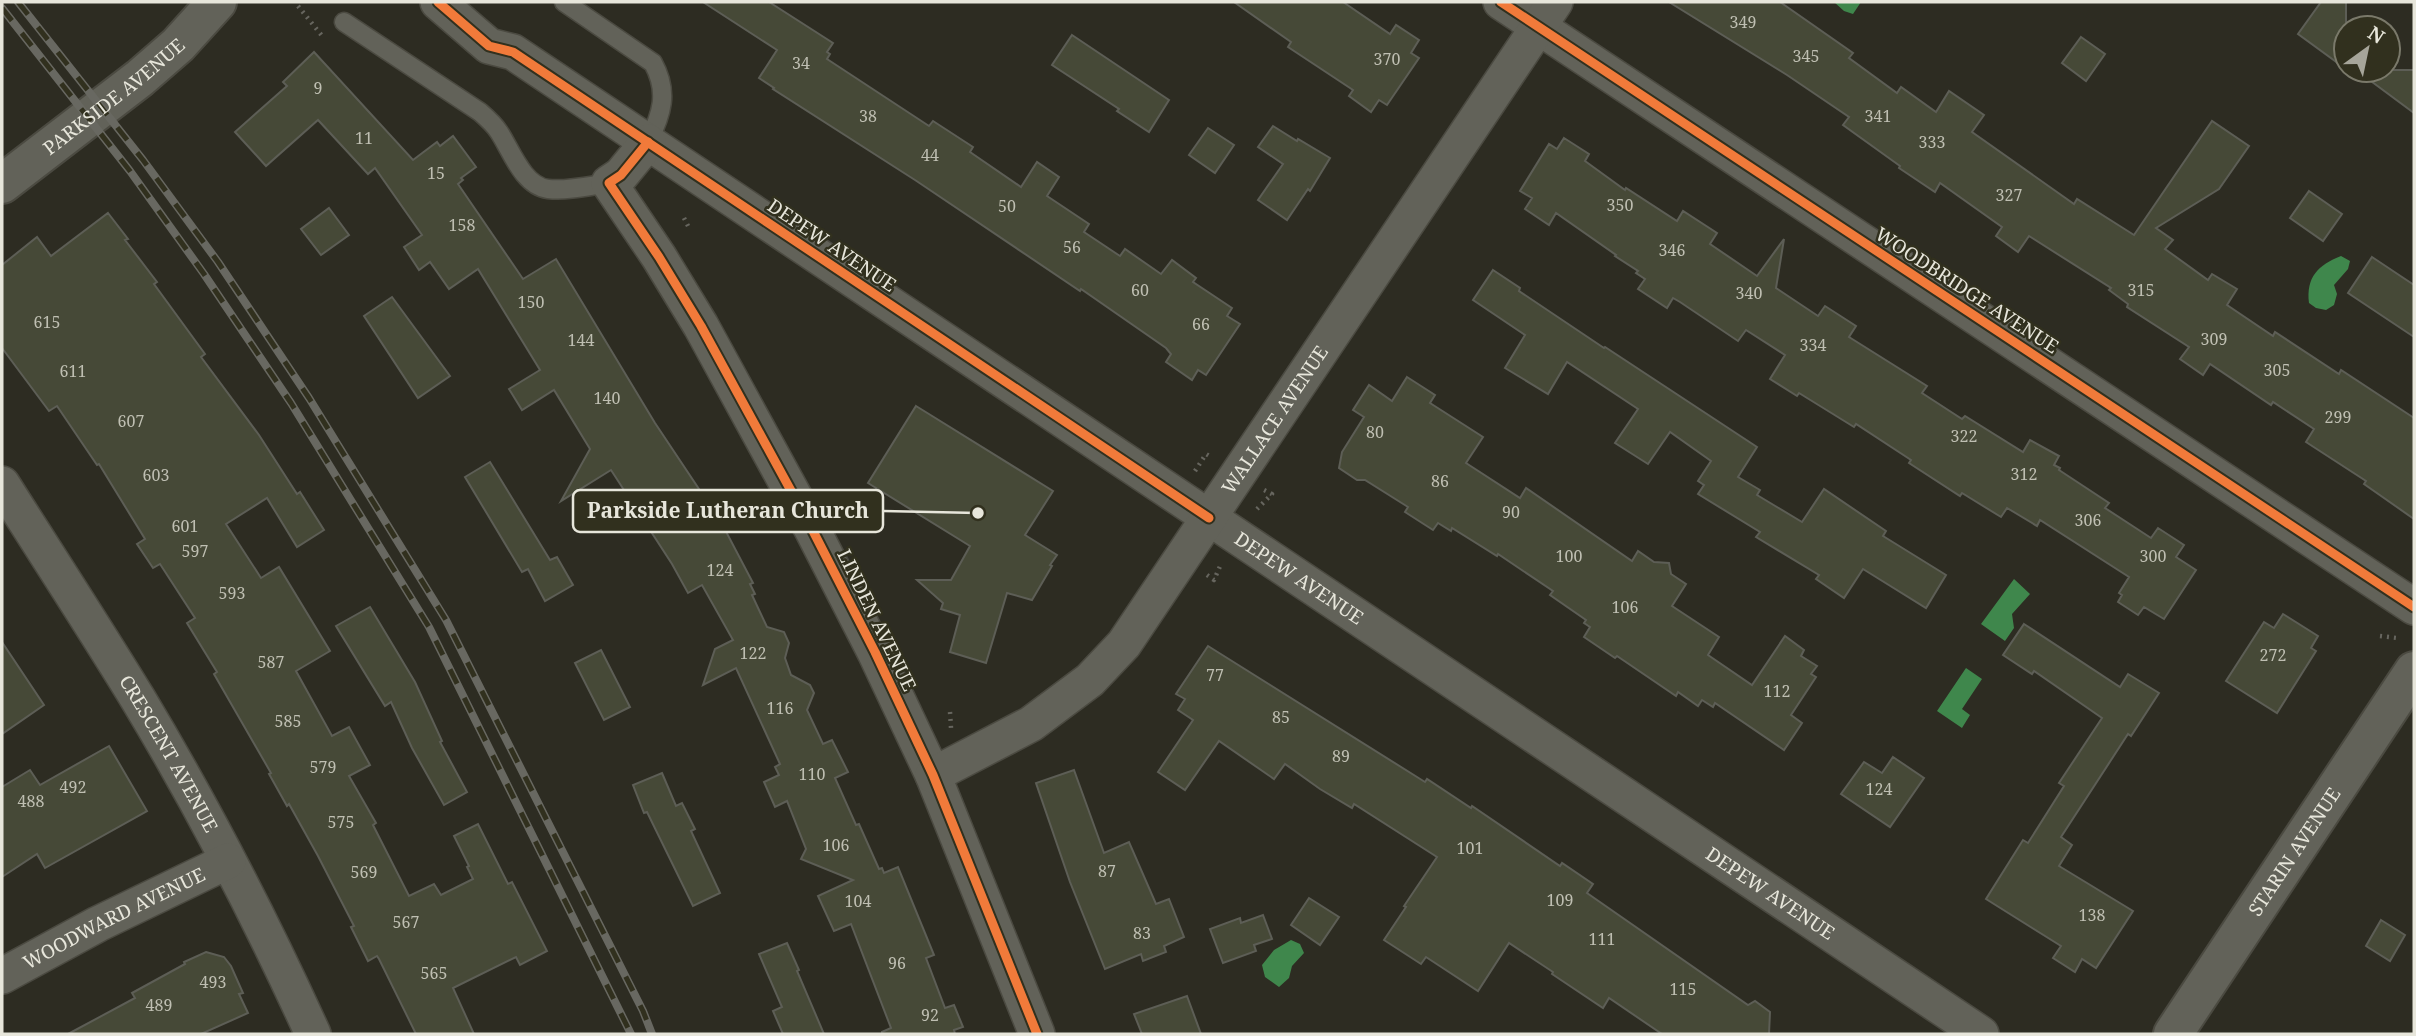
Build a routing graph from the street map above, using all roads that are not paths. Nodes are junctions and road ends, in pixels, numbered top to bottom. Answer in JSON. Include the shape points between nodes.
{"nodes":[{"id":1,"x":217,"y":2,"type":"edge"},
{"id":2,"x":438,"y":2,"type":"edge"},
{"id":3,"x":467,"y":2,"type":"edge"},
{"id":4,"x":564,"y":2,"type":"edge"},
{"id":5,"x":1501,"y":2,"type":"edge"},
{"id":6,"x":1546,"y":14,"type":"edge"},
{"id":7,"x":344,"y":22,"type":"dead end"},
{"id":8,"x":513,"y":52,"type":"junction"},
{"id":9,"x":648,"y":142,"type":"junction"},
{"id":10,"x":609,"y":183,"type":"junction"},
{"id":11,"x":2,"y":184,"type":"edge"},
{"id":12,"x":2,"y":484,"type":"edge"},
{"id":13,"x":1209,"y":518,"type":"junction"},
{"id":14,"x":2414,"y":607,"type":"edge"},
{"id":15,"x":2405,"y":654,"type":"edge"},
{"id":16,"x":933,"y":775,"type":"junction"},
{"id":17,"x":228,"y":861,"type":"junction"},
{"id":18,"x":2,"y":976,"type":"edge"},
{"id":19,"x":313,"y":1034,"type":"edge"},
{"id":20,"x":1037,"y":1034,"type":"edge"},
{"id":21,"x":1981,"y":1034,"type":"edge"},
{"id":22,"x":2173,"y":1034,"type":"edge"}],
"edges":[{"from":1,"to":11,"type":"street","name":"PARKSIDE AVENUE","via":[[140,78]]},
{"from":2,"to":8,"type":"street","name":"DEPEW AVENUE","via":[[489,46]]},
{"from":3,"to":8,"type":"street","name":"DEPEW AVENUE","via":[[500,31]]},
{"from":4,"to":9,"type":"lane","via":[[653,63],[662,78],[658,121]]},
{"from":5,"to":6,"type":"street","name":"WOODBRIDGE AVENUE"},
{"from":6,"to":13,"type":"street","name":"WALLACE AVENUE"},
{"from":6,"to":14,"type":"street","name":"WOODBRIDGE AVENUE"},
{"from":7,"to":10,"type":"lane","via":[[481,112],[534,184],[547,189]]},
{"from":8,"to":9,"type":"street","name":"DEPEW AVENUE"},
{"from":9,"to":10,"type":"street"},
{"from":9,"to":13,"type":"street","name":"DEPEW AVENUE"},
{"from":10,"to":16,"type":"street","name":"LINDEN AVENUE","via":[[659,257],[748,411],[875,652]]},
{"from":12,"to":17,"type":"street","name":"CRESCENT AVENUE","via":[[139,700]]},
{"from":13,"to":16,"type":"street","name":"WALLACE AVENUE","via":[[1124,644],[1090,680],[1031,723]]},
{"from":13,"to":21,"type":"street","name":"DEPEW AVENUE"},
{"from":15,"to":22,"type":"street","name":"STARIN AVENUE"},
{"from":16,"to":20,"type":"street","name":"LINDEN AVENUE"},
{"from":17,"to":18,"type":"street","name":"WOODWARD AVENUE"},
{"from":17,"to":19,"type":"street","name":"CRESCENT AVENUE"}]}
